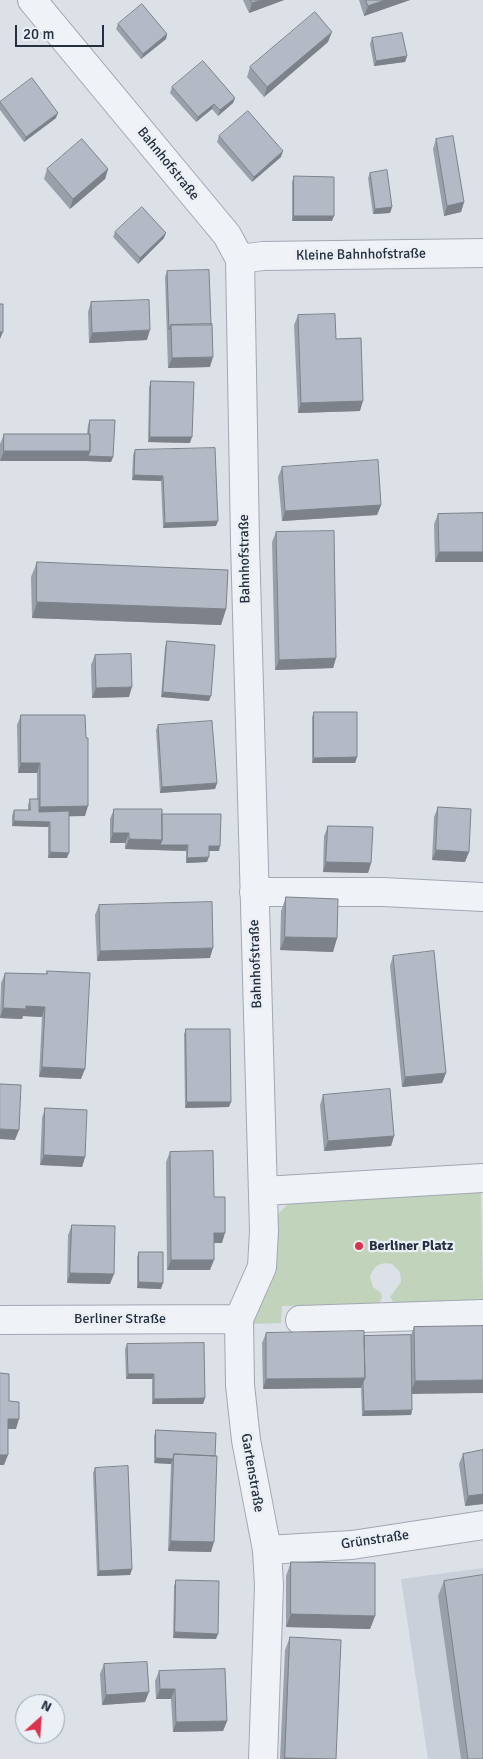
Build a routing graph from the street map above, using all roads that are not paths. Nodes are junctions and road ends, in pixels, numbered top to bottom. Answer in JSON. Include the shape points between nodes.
{"nodes":[{"id":1,"x":32,"y":0,"type":"edge"},
{"id":2,"x":483,"y":253,"type":"edge"},
{"id":3,"x":240,"y":260,"type":"junction"},
{"id":4,"x":254,"y":892,"type":"junction"},
{"id":5,"x":483,"y":897,"type":"edge"},
{"id":6,"x":483,"y":1178,"type":"edge"},
{"id":7,"x":264,"y":1192,"type":"junction"},
{"id":8,"x":483,"y":1314,"type":"edge"},
{"id":9,"x":239,"y":1319,"type":"junction"},
{"id":10,"x":0,"y":1320,"type":"edge"},
{"id":11,"x":300,"y":1320,"type":"dead end"},
{"id":12,"x":483,"y":1525,"type":"edge"},
{"id":13,"x":267,"y":1550,"type":"junction"},
{"id":14,"x":263,"y":1759,"type":"edge"}],
"edges":[{"from":1,"to":3,"type":"street","name":"Bahnhofstraße","via":[[228,235]]},
{"from":2,"to":3,"type":"street","name":"Kleine Bahnhofstraße","via":[[263,256]]},
{"from":3,"to":4,"type":"street","name":"Bahnhofstraße"},
{"from":4,"to":5,"type":"street","via":[[383,892]]},
{"from":4,"to":7,"type":"street","name":"Bahnhofstraße"},
{"from":6,"to":7,"type":"street"},
{"from":7,"to":9,"type":"street","name":"Gartenstraße","via":[[262,1267]]},
{"from":8,"to":11,"type":"street"},
{"from":9,"to":10,"type":"street","name":"Berliner Straße"},
{"from":9,"to":13,"type":"street","name":"Gartenstraße","via":[[240,1385],[246,1440]]},
{"from":12,"to":13,"type":"street","name":"Grünstraße","via":[[352,1545]]},
{"from":13,"to":14,"type":"street","name":"Gartenstraße","via":[[269,1613]]}]}
